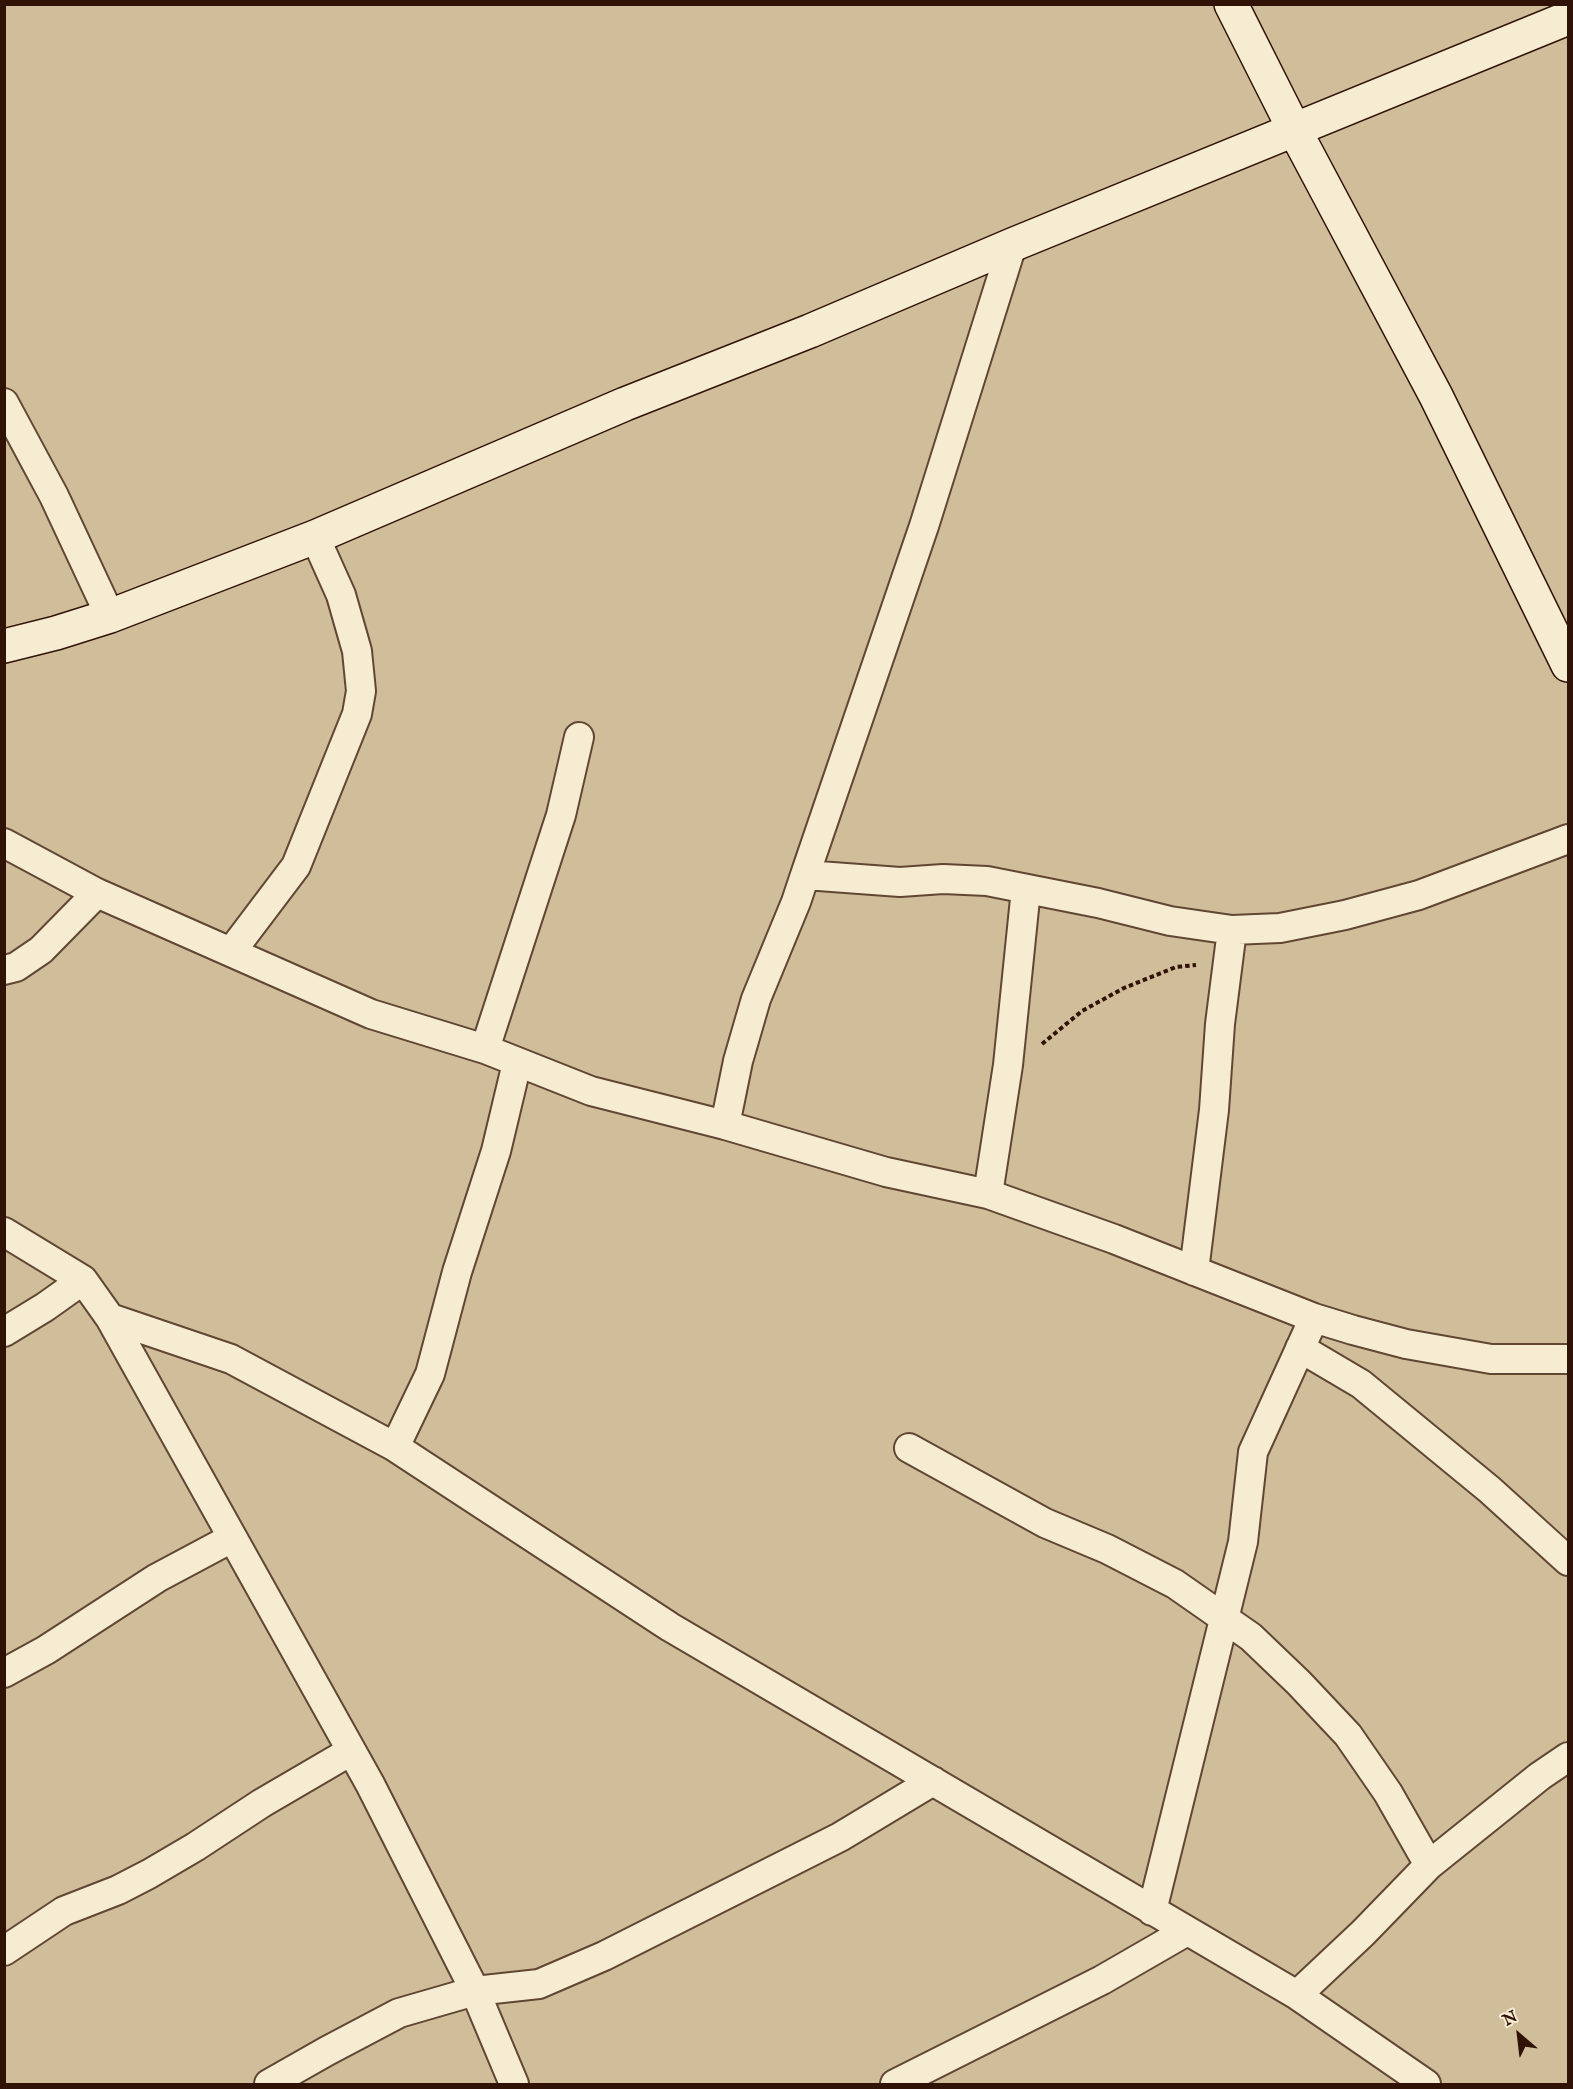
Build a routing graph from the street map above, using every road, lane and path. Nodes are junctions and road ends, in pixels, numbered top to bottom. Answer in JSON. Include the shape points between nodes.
{"nodes":[{"id":1,"x":1231,"y":4,"type":"edge"},
{"id":2,"x":1569,"y":18,"type":"edge"},
{"id":3,"x":1294,"y":129,"type":"junction"},
{"id":4,"x":1012,"y":245,"type":"junction"},
{"id":5,"x":4,"y":403,"type":"edge"},
{"id":6,"x":315,"y":537,"type":"junction"},
{"id":7,"x":110,"y":616,"type":"junction"},
{"id":8,"x":4,"y":646,"type":"edge"},
{"id":9,"x":1569,"y":665,"type":"edge"},
{"id":10,"x":579,"y":737,"type":"dead end"},
{"id":11,"x":1569,"y":839,"type":"edge"},
{"id":12,"x":4,"y":843,"type":"edge"},
{"id":13,"x":805,"y":875,"type":"junction"},
{"id":14,"x":1026,"y":889,"type":"junction"},
{"id":15,"x":97,"y":893,"type":"junction"},
{"id":16,"x":1232,"y":930,"type":"junction"},
{"id":17,"x":231,"y":952,"type":"junction"},
{"id":18,"x":1229,"y":962,"type":"junction"},
{"id":19,"x":4,"y":970,"type":"edge"},
{"id":20,"x":485,"y":1050,"type":"junction"},
{"id":21,"x":517,"y":1063,"type":"junction"},
{"id":22,"x":1008,"y":1065,"type":"junction"},
{"id":23,"x":725,"y":1125,"type":"junction"},
{"id":24,"x":988,"y":1194,"type":"junction"},
{"id":25,"x":4,"y":1232,"type":"edge"},
{"id":26,"x":1194,"y":1271,"type":"junction"},
{"id":27,"x":82,"y":1280,"type":"junction"},
{"id":28,"x":110,"y":1318,"type":"junction"},
{"id":29,"x":1314,"y":1318,"type":"junction"},
{"id":30,"x":4,"y":1332,"type":"edge"},
{"id":31,"x":1300,"y":1348,"type":"junction"},
{"id":32,"x":1569,"y":1359,"type":"edge"},
{"id":33,"x":395,"y":1447,"type":"junction"},
{"id":34,"x":909,"y":1448,"type":"dead end"},
{"id":35,"x":232,"y":1538,"type":"junction"},
{"id":36,"x":1569,"y":1561,"type":"edge"},
{"id":37,"x":1224,"y":1618,"type":"junction"},
{"id":38,"x":4,"y":1673,"type":"edge"},
{"id":39,"x":351,"y":1751,"type":"junction"},
{"id":40,"x":1569,"y":1757,"type":"edge"},
{"id":41,"x":933,"y":1781,"type":"junction"},
{"id":42,"x":1429,"y":1865,"type":"junction"},
{"id":43,"x":1152,"y":1911,"type":"junction"},
{"id":44,"x":1187,"y":1931,"type":"junction"},
{"id":45,"x":4,"y":1951,"type":"edge"},
{"id":46,"x":475,"y":1991,"type":"junction"},
{"id":47,"x":1297,"y":1995,"type":"junction"},
{"id":48,"x":269,"y":2085,"type":"edge"},
{"id":49,"x":514,"y":2085,"type":"edge"},
{"id":50,"x":895,"y":2085,"type":"edge"},
{"id":51,"x":1426,"y":2085,"type":"edge"}],
"edges":[{"from":1,"to":3,"type":"street"},
{"from":2,"to":3,"type":"street"},
{"from":3,"to":4,"type":"street"},
{"from":3,"to":9,"type":"street","via":[[1436,396]]},
{"from":4,"to":6,"type":"street","via":[[624,404]]},
{"from":4,"to":13,"type":"street","via":[[924,526]]},
{"from":5,"to":7,"type":"street","via":[[54,496]]},
{"from":6,"to":7,"type":"street"},
{"from":6,"to":17,"type":"street","via":[[341,595],[357,651],[361,691],[357,714],[296,866]]},
{"from":7,"to":8,"type":"street"},
{"from":10,"to":20,"type":"street","via":[[561,815]]},
{"from":11,"to":16,"type":"street","via":[[1419,895],[1280,928]]},
{"from":12,"to":15,"type":"street"},
{"from":13,"to":14,"type":"street","via":[[900,882],[987,881]]},
{"from":13,"to":23,"type":"street","via":[[756,999]]},
{"from":14,"to":16,"type":"street","via":[[1170,921]]},
{"from":14,"to":22,"type":"street"},
{"from":15,"to":17,"type":"street"},
{"from":15,"to":19,"type":"street","via":[[41,950],[16,967]]},
{"from":16,"to":18,"type":"street"},
{"from":17,"to":20,"type":"street","via":[[370,1014]]},
{"from":18,"to":22,"type":"path","via":[[1176,967],[1124,987],[1082,1011],[1045,1042]]},
{"from":18,"to":26,"type":"street"},
{"from":20,"to":21,"type":"street"},
{"from":21,"to":23,"type":"street","via":[[591,1090]]},
{"from":21,"to":33,"type":"street","via":[[496,1151],[457,1272],[430,1374]]},
{"from":22,"to":24,"type":"street"},
{"from":23,"to":24,"type":"street","via":[[886,1172]]},
{"from":24,"to":26,"type":"street"},
{"from":25,"to":27,"type":"street"},
{"from":26,"to":29,"type":"street"},
{"from":27,"to":28,"type":"street"},
{"from":27,"to":30,"type":"street"},
{"from":28,"to":33,"type":"street","via":[[231,1359]]},
{"from":28,"to":35,"type":"street"},
{"from":29,"to":31,"type":"street"},
{"from":29,"to":32,"type":"street","via":[[1406,1344],[1491,1359]]},
{"from":31,"to":36,"type":"street","via":[[1361,1384]]},
{"from":31,"to":37,"type":"street","via":[[1253,1452],[1243,1542]]},
{"from":33,"to":41,"type":"street","via":[[670,1627]]},
{"from":34,"to":37,"type":"street","via":[[1045,1523],[1175,1584]]},
{"from":35,"to":38,"type":"street","via":[[156,1578]]},
{"from":35,"to":39,"type":"street"},
{"from":37,"to":42,"type":"street","via":[[1251,1637],[1348,1735]]},
{"from":37,"to":43,"type":"street"},
{"from":39,"to":45,"type":"street","via":[[149,1874],[64,1911]]},
{"from":39,"to":46,"type":"street"},
{"from":40,"to":42,"type":"street"},
{"from":41,"to":43,"type":"street"},
{"from":41,"to":46,"type":"street","via":[[840,1837],[604,1956],[539,1984]]},
{"from":42,"to":47,"type":"street"},
{"from":43,"to":44,"type":"street"},
{"from":44,"to":47,"type":"street"},
{"from":44,"to":50,"type":"street","via":[[1102,1980]]},
{"from":46,"to":48,"type":"street","via":[[399,2013]]},
{"from":46,"to":49,"type":"street"},
{"from":47,"to":51,"type":"street"}]}
